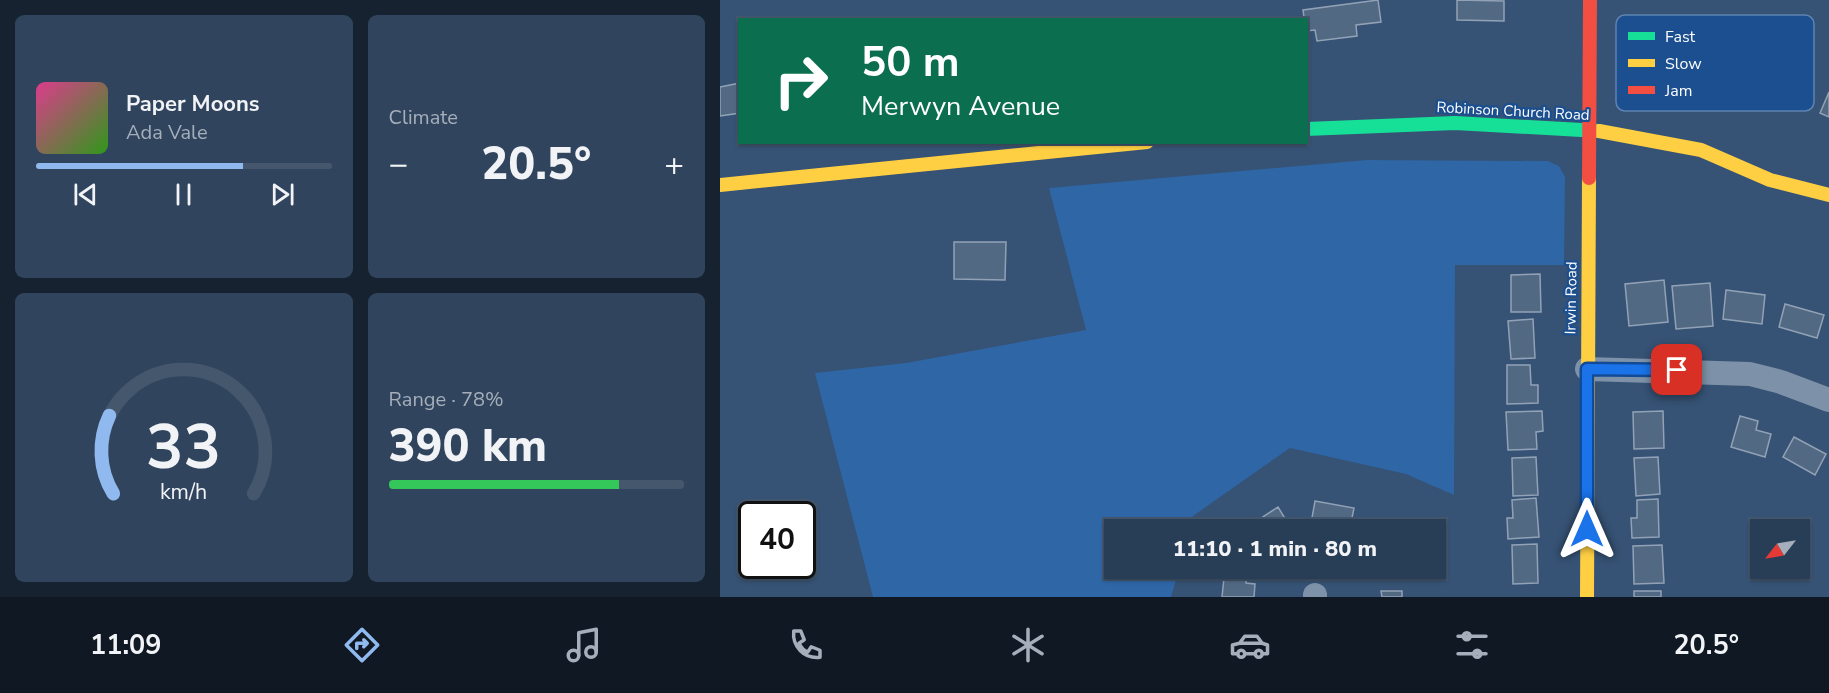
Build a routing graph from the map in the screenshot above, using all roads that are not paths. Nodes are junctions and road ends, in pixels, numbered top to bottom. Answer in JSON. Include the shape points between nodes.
{"nodes":[{"id":1,"x":1590,"y":0,"type":"edge"},
{"id":2,"x":1308,"y":129,"type":"edge"},
{"id":3,"x":1590,"y":131,"type":"junction"},
{"id":4,"x":1127,"y":144,"type":"edge"},
{"id":5,"x":1781,"y":184,"type":"junction"},
{"id":6,"x":720,"y":185,"type":"edge"},
{"id":7,"x":1829,"y":195,"type":"edge"},
{"id":8,"x":1812,"y":206,"type":"dead end"},
{"id":9,"x":1587,"y":369,"type":"junction"},
{"id":10,"x":1829,"y":400,"type":"edge"},
{"id":11,"x":1587,"y":597,"type":"edge"}],
"edges":[{"from":1,"to":3,"type":"street","name":"Irwin Road"},
{"from":2,"to":3,"type":"street","name":"Robinson Church Road","via":[[1467,122]]},
{"from":3,"to":5,"type":"street","name":"Robinson Church Road","via":[[1703,151]]},
{"from":3,"to":9,"type":"street","name":"Irwin Road"},
{"from":4,"to":6,"type":"street"},
{"from":5,"to":7,"type":"street","name":"Robinson Church Road"},
{"from":5,"to":8,"type":"street","name":"Robinson Church Road"},
{"from":9,"to":10,"type":"street","via":[[1750,374]]},
{"from":9,"to":11,"type":"street","name":"Irwin Road"}]}
